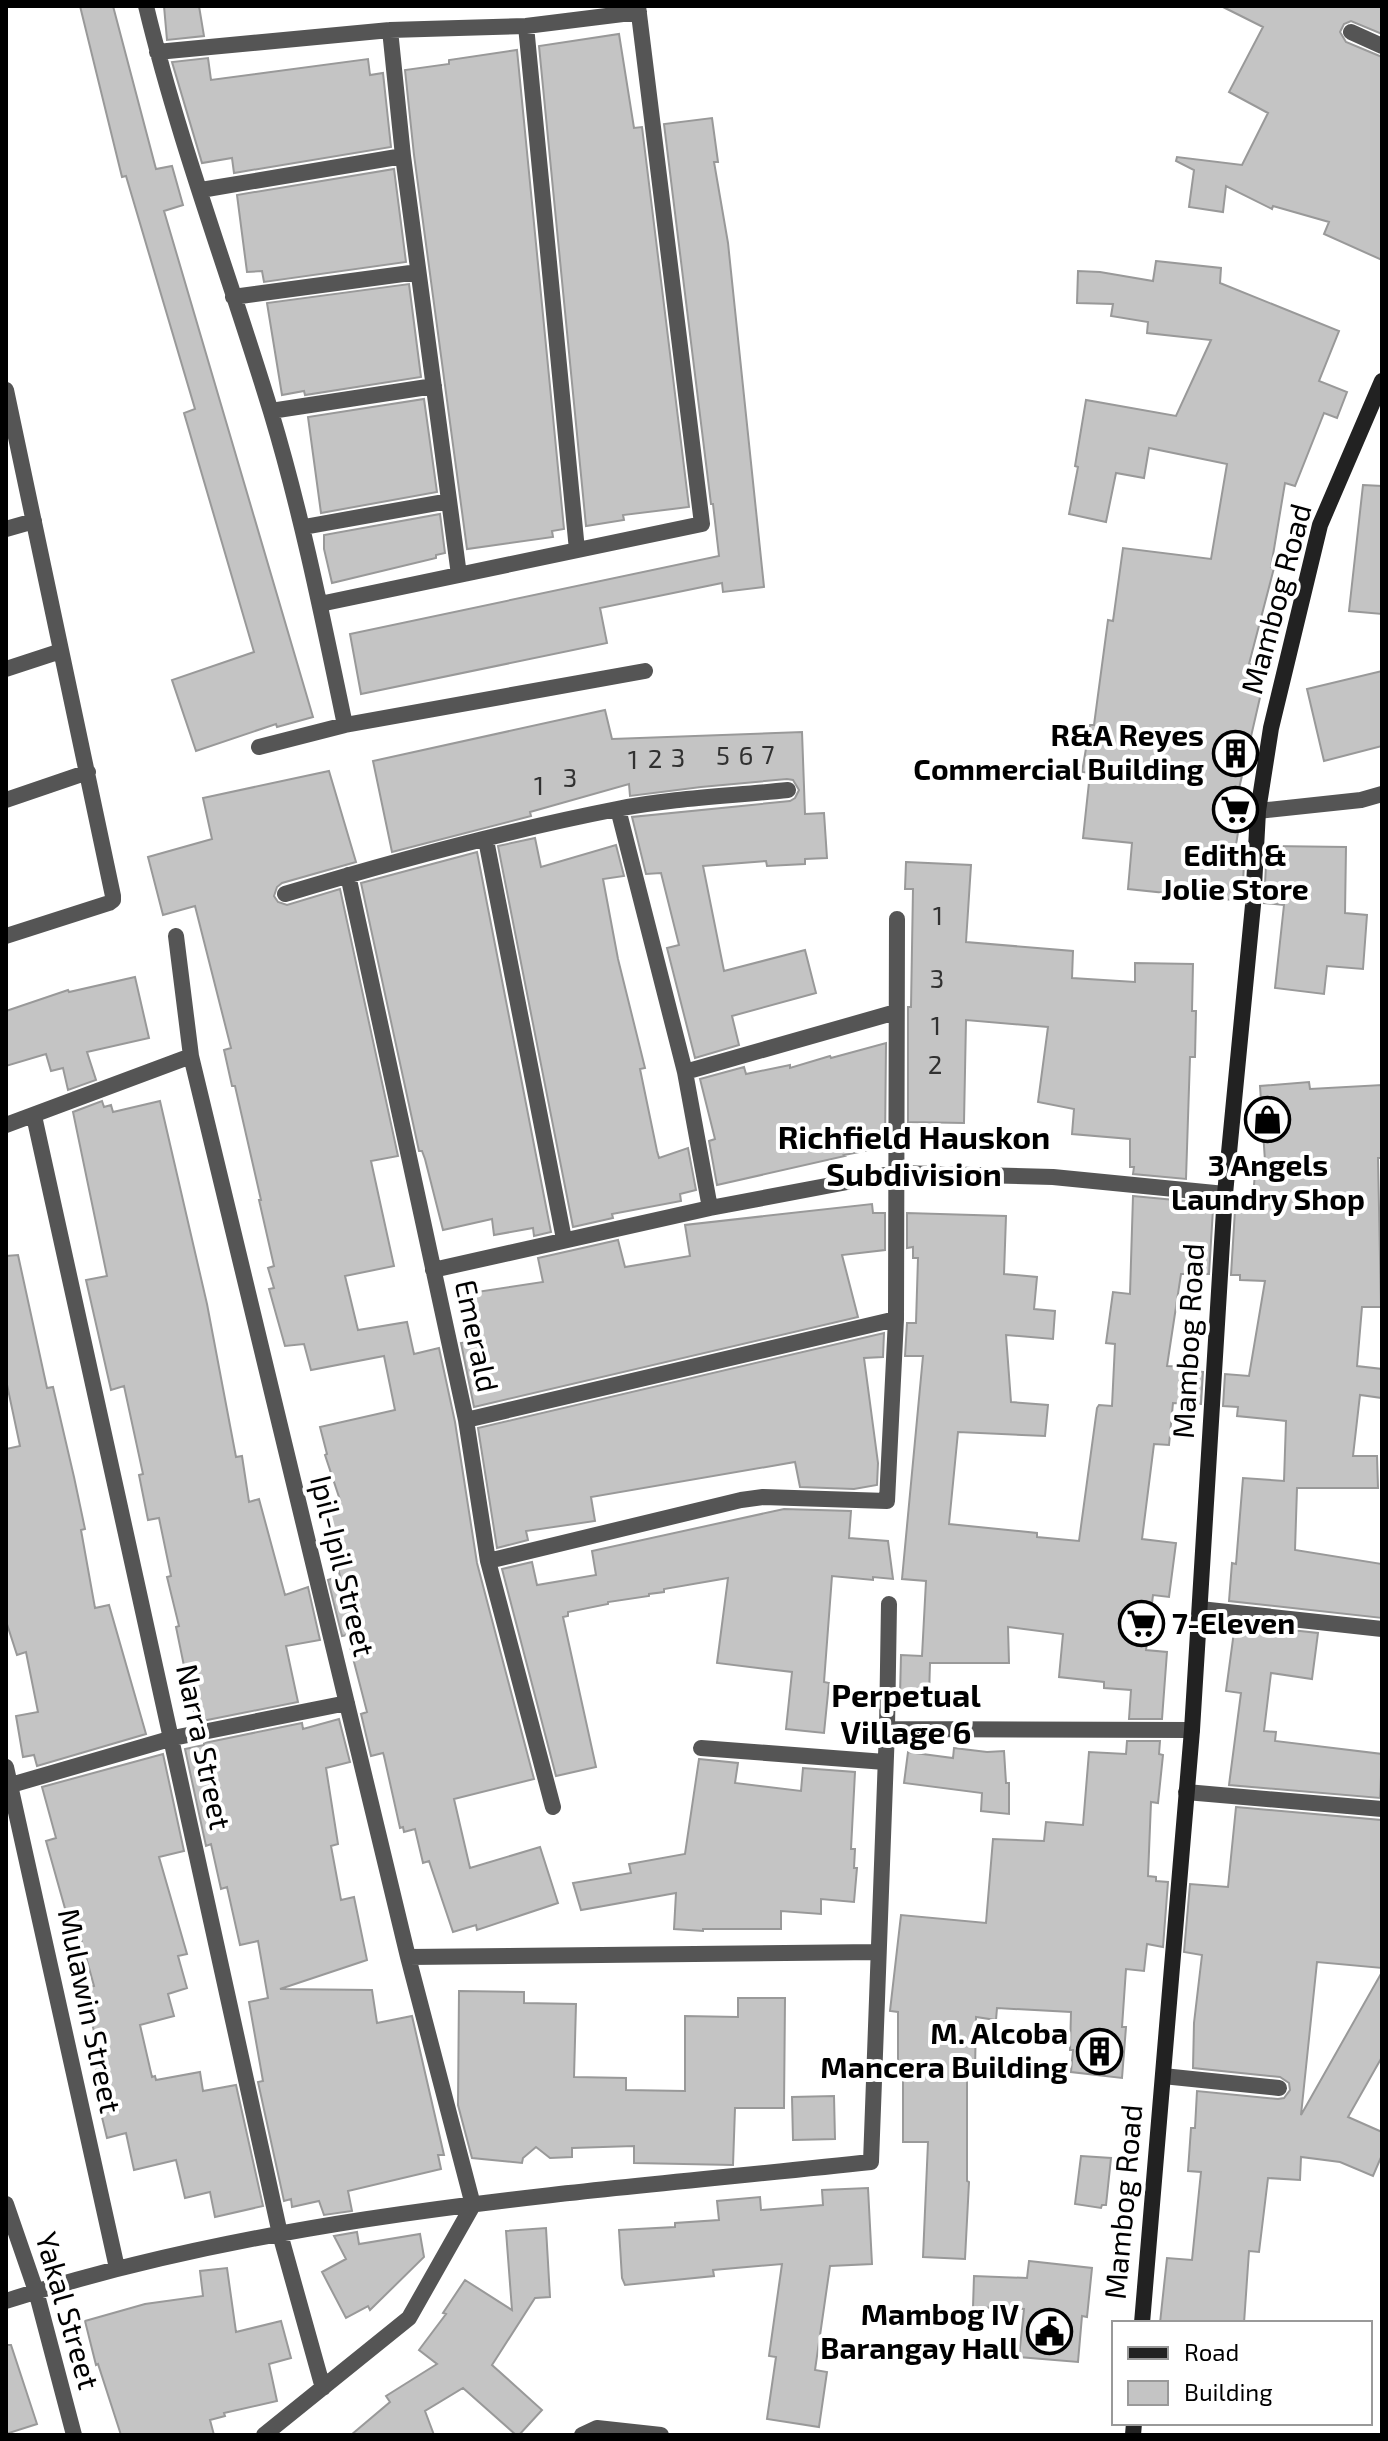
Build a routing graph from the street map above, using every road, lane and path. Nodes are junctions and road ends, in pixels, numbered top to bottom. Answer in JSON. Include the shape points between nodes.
{"nodes":[{"id":1,"x":146,"y":6,"type":"edge"},
{"id":2,"x":638,"y":9,"type":"edge"},
{"id":3,"x":526,"y":26,"type":"junction"},
{"id":4,"x":390,"y":30,"type":"junction"},
{"id":5,"x":1351,"y":32,"type":"dead end"},
{"id":6,"x":1382,"y":46,"type":"edge"},
{"id":7,"x":157,"y":52,"type":"junction"},
{"id":8,"x":403,"y":156,"type":"junction"},
{"id":9,"x":201,"y":190,"type":"junction"},
{"id":10,"x":418,"y":272,"type":"junction"},
{"id":11,"x":233,"y":297,"type":"junction"},
{"id":12,"x":1382,"y":381,"type":"edge"},
{"id":13,"x":434,"y":386,"type":"junction"},
{"id":14,"x":6,"y":390,"type":"edge"},
{"id":15,"x":271,"y":411,"type":"junction"},
{"id":16,"x":449,"y":501,"type":"junction"},
{"id":17,"x":34,"y":521,"type":"junction"},
{"id":18,"x":304,"y":527,"type":"junction"},
{"id":19,"x":6,"y":529,"type":"edge"},
{"id":20,"x":577,"y":550,"type":"junction"},
{"id":21,"x":459,"y":575,"type":"junction"},
{"id":22,"x":320,"y":604,"type":"junction"},
{"id":23,"x":61,"y":651,"type":"junction"},
{"id":24,"x":6,"y":669,"type":"edge"},
{"id":25,"x":645,"y":671,"type":"dead end"},
{"id":26,"x":345,"y":725,"type":"junction"},
{"id":27,"x":259,"y":747,"type":"dead end"},
{"id":28,"x":88,"y":772,"type":"junction"},
{"id":29,"x":788,"y":790,"type":"dead end"},
{"id":30,"x":1382,"y":794,"type":"edge"},
{"id":31,"x":6,"y":800,"type":"edge"},
{"id":32,"x":618,"y":809,"type":"junction"},
{"id":33,"x":1258,"y":811,"type":"junction"},
{"id":34,"x":486,"y":840,"type":"junction"},
{"id":35,"x":348,"y":875,"type":"junction"},
{"id":36,"x":285,"y":894,"type":"dead end"},
{"id":37,"x":897,"y":919,"type":"dead end"},
{"id":38,"x":6,"y":936,"type":"edge"},
{"id":39,"x":176,"y":936,"type":"dead end"},
{"id":40,"x":896,"y":1012,"type":"junction"},
{"id":41,"x":191,"y":1056,"type":"junction"},
{"id":42,"x":685,"y":1072,"type":"junction"},
{"id":43,"x":34,"y":1116,"type":"junction"},
{"id":44,"x":6,"y":1125,"type":"edge"},
{"id":45,"x":895,"y":1173,"type":"junction"},
{"id":46,"x":1225,"y":1194,"type":"junction"},
{"id":47,"x":710,"y":1208,"type":"junction"},
{"id":48,"x":564,"y":1239,"type":"junction"},
{"id":49,"x":433,"y":1270,"type":"junction"},
{"id":50,"x":896,"y":1319,"type":"junction"},
{"id":51,"x":466,"y":1420,"type":"junction"},
{"id":52,"x":488,"y":1561,"type":"junction"},
{"id":53,"x":889,"y":1604,"type":"dead end"},
{"id":54,"x":1200,"y":1609,"type":"junction"},
{"id":55,"x":1382,"y":1629,"type":"edge"},
{"id":56,"x":347,"y":1703,"type":"junction"},
{"id":57,"x":887,"y":1729,"type":"junction"},
{"id":58,"x":1192,"y":1730,"type":"junction"},
{"id":59,"x":173,"y":1738,"type":"junction"},
{"id":60,"x":701,"y":1748,"type":"dead end"},
{"id":61,"x":885,"y":1762,"type":"junction"},
{"id":62,"x":6,"y":1767,"type":"edge"},
{"id":63,"x":11,"y":1785,"type":"junction"},
{"id":64,"x":1186,"y":1792,"type":"junction"},
{"id":65,"x":553,"y":1807,"type":"dead end"},
{"id":66,"x":1382,"y":1809,"type":"edge"},
{"id":67,"x":877,"y":1952,"type":"junction"},
{"id":68,"x":408,"y":1957,"type":"junction"},
{"id":69,"x":1163,"y":2076,"type":"junction"},
{"id":70,"x":1279,"y":2088,"type":"dead end"},
{"id":71,"x":6,"y":2204,"type":"edge"},
{"id":72,"x":473,"y":2205,"type":"junction"},
{"id":73,"x":280,"y":2234,"type":"junction"},
{"id":74,"x":117,"y":2268,"type":"junction"},
{"id":75,"x":36,"y":2291,"type":"junction"},
{"id":76,"x":6,"y":2301,"type":"edge"},
{"id":77,"x":1142,"y":2321,"type":"edge"},
{"id":78,"x":323,"y":2388,"type":"junction"},
{"id":79,"x":74,"y":2435,"type":"edge"},
{"id":80,"x":264,"y":2435,"type":"edge"},
{"id":81,"x":582,"y":2435,"type":"edge"},
{"id":82,"x":661,"y":2435,"type":"edge"}],
"edges":[{"from":1,"to":7,"type":"street"},
{"from":2,"to":3,"type":"street"},
{"from":2,"to":20,"type":"street","via":[[702,524]]},
{"from":3,"to":4,"type":"street"},
{"from":3,"to":20,"type":"street"},
{"from":4,"to":7,"type":"street"},
{"from":4,"to":8,"type":"street"},
{"from":5,"to":6,"type":"street"},
{"from":7,"to":9,"type":"street"},
{"from":8,"to":9,"type":"street"},
{"from":8,"to":10,"type":"street"},
{"from":9,"to":11,"type":"street"},
{"from":10,"to":11,"type":"street"},
{"from":10,"to":13,"type":"street"},
{"from":11,"to":15,"type":"street"},
{"from":12,"to":33,"type":"main road","name":"Mambog Road","via":[[1320,525],[1271,728]]},
{"from":13,"to":15,"type":"street"},
{"from":13,"to":16,"type":"street"},
{"from":14,"to":17,"type":"street"},
{"from":15,"to":18,"type":"street"},
{"from":16,"to":18,"type":"street"},
{"from":16,"to":21,"type":"street"},
{"from":17,"to":19,"type":"street"},
{"from":17,"to":23,"type":"street"},
{"from":18,"to":22,"type":"street"},
{"from":20,"to":21,"type":"street"},
{"from":21,"to":22,"type":"street"},
{"from":22,"to":26,"type":"street"},
{"from":23,"to":24,"type":"street"},
{"from":23,"to":28,"type":"street"},
{"from":25,"to":26,"type":"street"},
{"from":26,"to":27,"type":"street"},
{"from":28,"to":31,"type":"street"},
{"from":28,"to":38,"type":"street","via":[[113,900]]},
{"from":29,"to":32,"type":"street"},
{"from":30,"to":33,"type":"street"},
{"from":32,"to":34,"type":"street"},
{"from":32,"to":42,"type":"street"},
{"from":33,"to":46,"type":"main road","name":"Mambog Road"},
{"from":34,"to":35,"type":"street"},
{"from":34,"to":48,"type":"street"},
{"from":35,"to":36,"type":"street"},
{"from":35,"to":49,"type":"street","name":"Emerald"},
{"from":37,"to":40,"type":"street"},
{"from":39,"to":41,"type":"street","name":"Ipil-Ipil Street"},
{"from":40,"to":42,"type":"street"},
{"from":40,"to":45,"type":"street"},
{"from":41,"to":43,"type":"street"},
{"from":41,"to":56,"type":"street","name":"Ipil-Ipil Street"},
{"from":42,"to":47,"type":"street"},
{"from":43,"to":44,"type":"street"},
{"from":43,"to":59,"type":"street","name":"Narra Street"},
{"from":45,"to":46,"type":"street","via":[[1053,1177]]},
{"from":45,"to":47,"type":"street"},
{"from":45,"to":50,"type":"street"},
{"from":46,"to":54,"type":"main road","name":"Mambog Road"},
{"from":47,"to":48,"type":"street"},
{"from":48,"to":49,"type":"street"},
{"from":49,"to":51,"type":"street","name":"Emerald"},
{"from":50,"to":51,"type":"street"},
{"from":50,"to":52,"type":"street","via":[[887,1501],[741,1500]]},
{"from":51,"to":52,"type":"street","name":"Emerald"},
{"from":52,"to":65,"type":"street","name":"Emerald"},
{"from":53,"to":57,"type":"street"},
{"from":54,"to":55,"type":"street"},
{"from":54,"to":58,"type":"main road","name":"Mambog Road"},
{"from":56,"to":59,"type":"street"},
{"from":56,"to":68,"type":"street","name":"Ipil-Ipil Street"},
{"from":57,"to":58,"type":"street"},
{"from":57,"to":61,"type":"street"},
{"from":58,"to":64,"type":"main road","name":"Mambog Road"},
{"from":59,"to":63,"type":"street"},
{"from":59,"to":73,"type":"street","name":"Narra Street"},
{"from":60,"to":61,"type":"street"},
{"from":61,"to":67,"type":"street"},
{"from":62,"to":63,"type":"street","name":"Mulawin Street"},
{"from":63,"to":74,"type":"street","name":"Mulawin Street"},
{"from":64,"to":66,"type":"street"},
{"from":64,"to":69,"type":"main road","name":"Mambog Road"},
{"from":67,"to":68,"type":"street"},
{"from":67,"to":72,"type":"street","via":[[871,2162]]},
{"from":68,"to":72,"type":"street","name":"Ipil-Ipil Street"},
{"from":69,"to":70,"type":"street"},
{"from":69,"to":77,"type":"main road","name":"Mambog Road"},
{"from":71,"to":75,"type":"street","name":"Yakal Street"},
{"from":72,"to":73,"type":"street"},
{"from":72,"to":78,"type":"street","via":[[409,2318]]},
{"from":73,"to":74,"type":"street"},
{"from":73,"to":78,"type":"street","name":"Narra Street"},
{"from":74,"to":75,"type":"street"},
{"from":75,"to":76,"type":"street"},
{"from":75,"to":79,"type":"street","name":"Yakal Street"},
{"from":78,"to":80,"type":"street"},
{"from":81,"to":82,"type":"street","via":[[597,2428]]}]}
